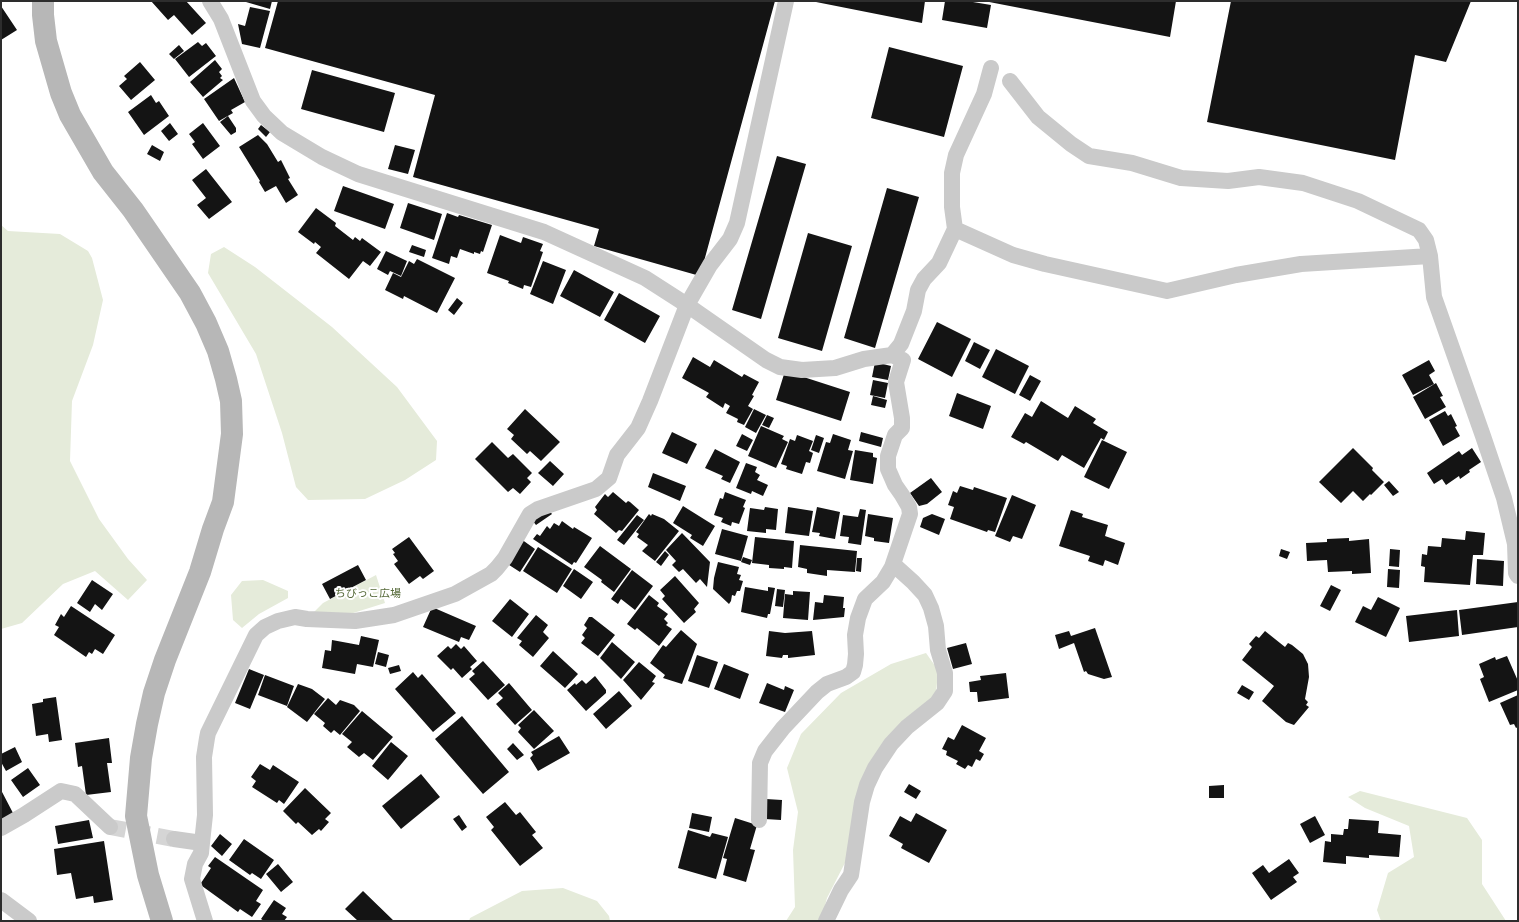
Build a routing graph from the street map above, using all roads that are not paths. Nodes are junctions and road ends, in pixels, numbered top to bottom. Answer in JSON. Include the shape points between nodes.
{"nodes":[{"id":1,"x":44,"y":1,"type":"edge"},
{"id":2,"x":210,"y":1,"type":"edge"},
{"id":3,"x":786,"y":1,"type":"edge"},
{"id":4,"x":991,"y":68,"type":"dead end"},
{"id":5,"x":1010,"y":81,"type":"dead end"},
{"id":6,"x":955,"y":229,"type":"junction"},
{"id":7,"x":1430,"y":256,"type":"junction"},
{"id":8,"x":687,"y":305,"type":"junction"},
{"id":9,"x":892,"y":355,"type":"junction"},
{"id":10,"x":893,"y":564,"type":"junction"},
{"id":11,"x":1518,"y":576,"type":"edge"},
{"id":12,"x":759,"y":820,"type":"dead end"},
{"id":13,"x":110,"y":827,"type":"tunnel mouth"},
{"id":14,"x":1,"y":828,"type":"edge"},
{"id":15,"x":174,"y":839,"type":"tunnel mouth"},
{"id":16,"x":202,"y":843,"type":"junction"},
{"id":17,"x":1,"y":900,"type":"edge"},
{"id":18,"x":29,"y":921,"type":"edge"},
{"id":19,"x":162,"y":921,"type":"edge"},
{"id":20,"x":205,"y":921,"type":"edge"},
{"id":21,"x":826,"y":921,"type":"edge"}],
"edges":[{"from":1,"to":19,"type":"street","via":[[46,41],[70,115],[103,172],[133,210],[190,293],[218,351],[231,402],[232,434],[224,502],[200,572],[160,673],[141,758],[136,816],[148,875]]},
{"from":2,"to":8,"type":"street","via":[[221,20],[253,101],[282,133],[322,157],[358,174],[544,232],[645,278]]},
{"from":3,"to":8,"type":"street","via":[[737,224]]},
{"from":4,"to":6,"type":"street","via":[[984,94],[953,167],[952,207]]},
{"from":5,"to":7,"type":"street","via":[[1038,117],[1090,156],[1132,163],[1182,178],[1228,181],[1259,177],[1303,184],[1358,201],[1419,230],[1426,240]]},
{"from":6,"to":7,"type":"street","via":[[1013,255],[1167,291],[1236,275],[1301,264]]},
{"from":6,"to":9,"type":"street","via":[[939,263],[924,279],[918,290],[914,311],[901,344]]},
{"from":7,"to":11,"type":"street","via":[[1434,297],[1504,498],[1515,544]]},
{"from":8,"to":9,"type":"street","via":[[780,367],[802,370],[835,368],[864,359]]},
{"from":8,"to":16,"type":"street","via":[[638,428],[617,455],[609,478],[596,489],[530,514],[505,558],[491,574],[455,594],[394,615],[355,622],[295,617],[265,627],[256,636],[208,733],[204,757],[205,815]]},
{"from":9,"to":10,"type":"street","via":[[903,360],[896,382],[902,428],[894,435],[888,456],[888,469],[909,507],[910,514]]},
{"from":10,"to":12,"type":"street","via":[[883,582],[865,599],[856,630],[853,672],[827,684],[817,692],[765,751],[760,762]]},
{"from":10,"to":21,"type":"street","via":[[925,595],[931,608],[938,650],[945,673],[945,691],[936,704],[907,727],[875,768],[862,802],[851,875]]},
{"from":13,"to":14,"type":"street","via":[[75,794],[61,791]]},
{"from":15,"to":16,"type":"street"},
{"from":16,"to":20,"type":"street","via":[[201,853],[194,864],[192,879]]},
{"from":17,"to":18,"type":"street"}]}
